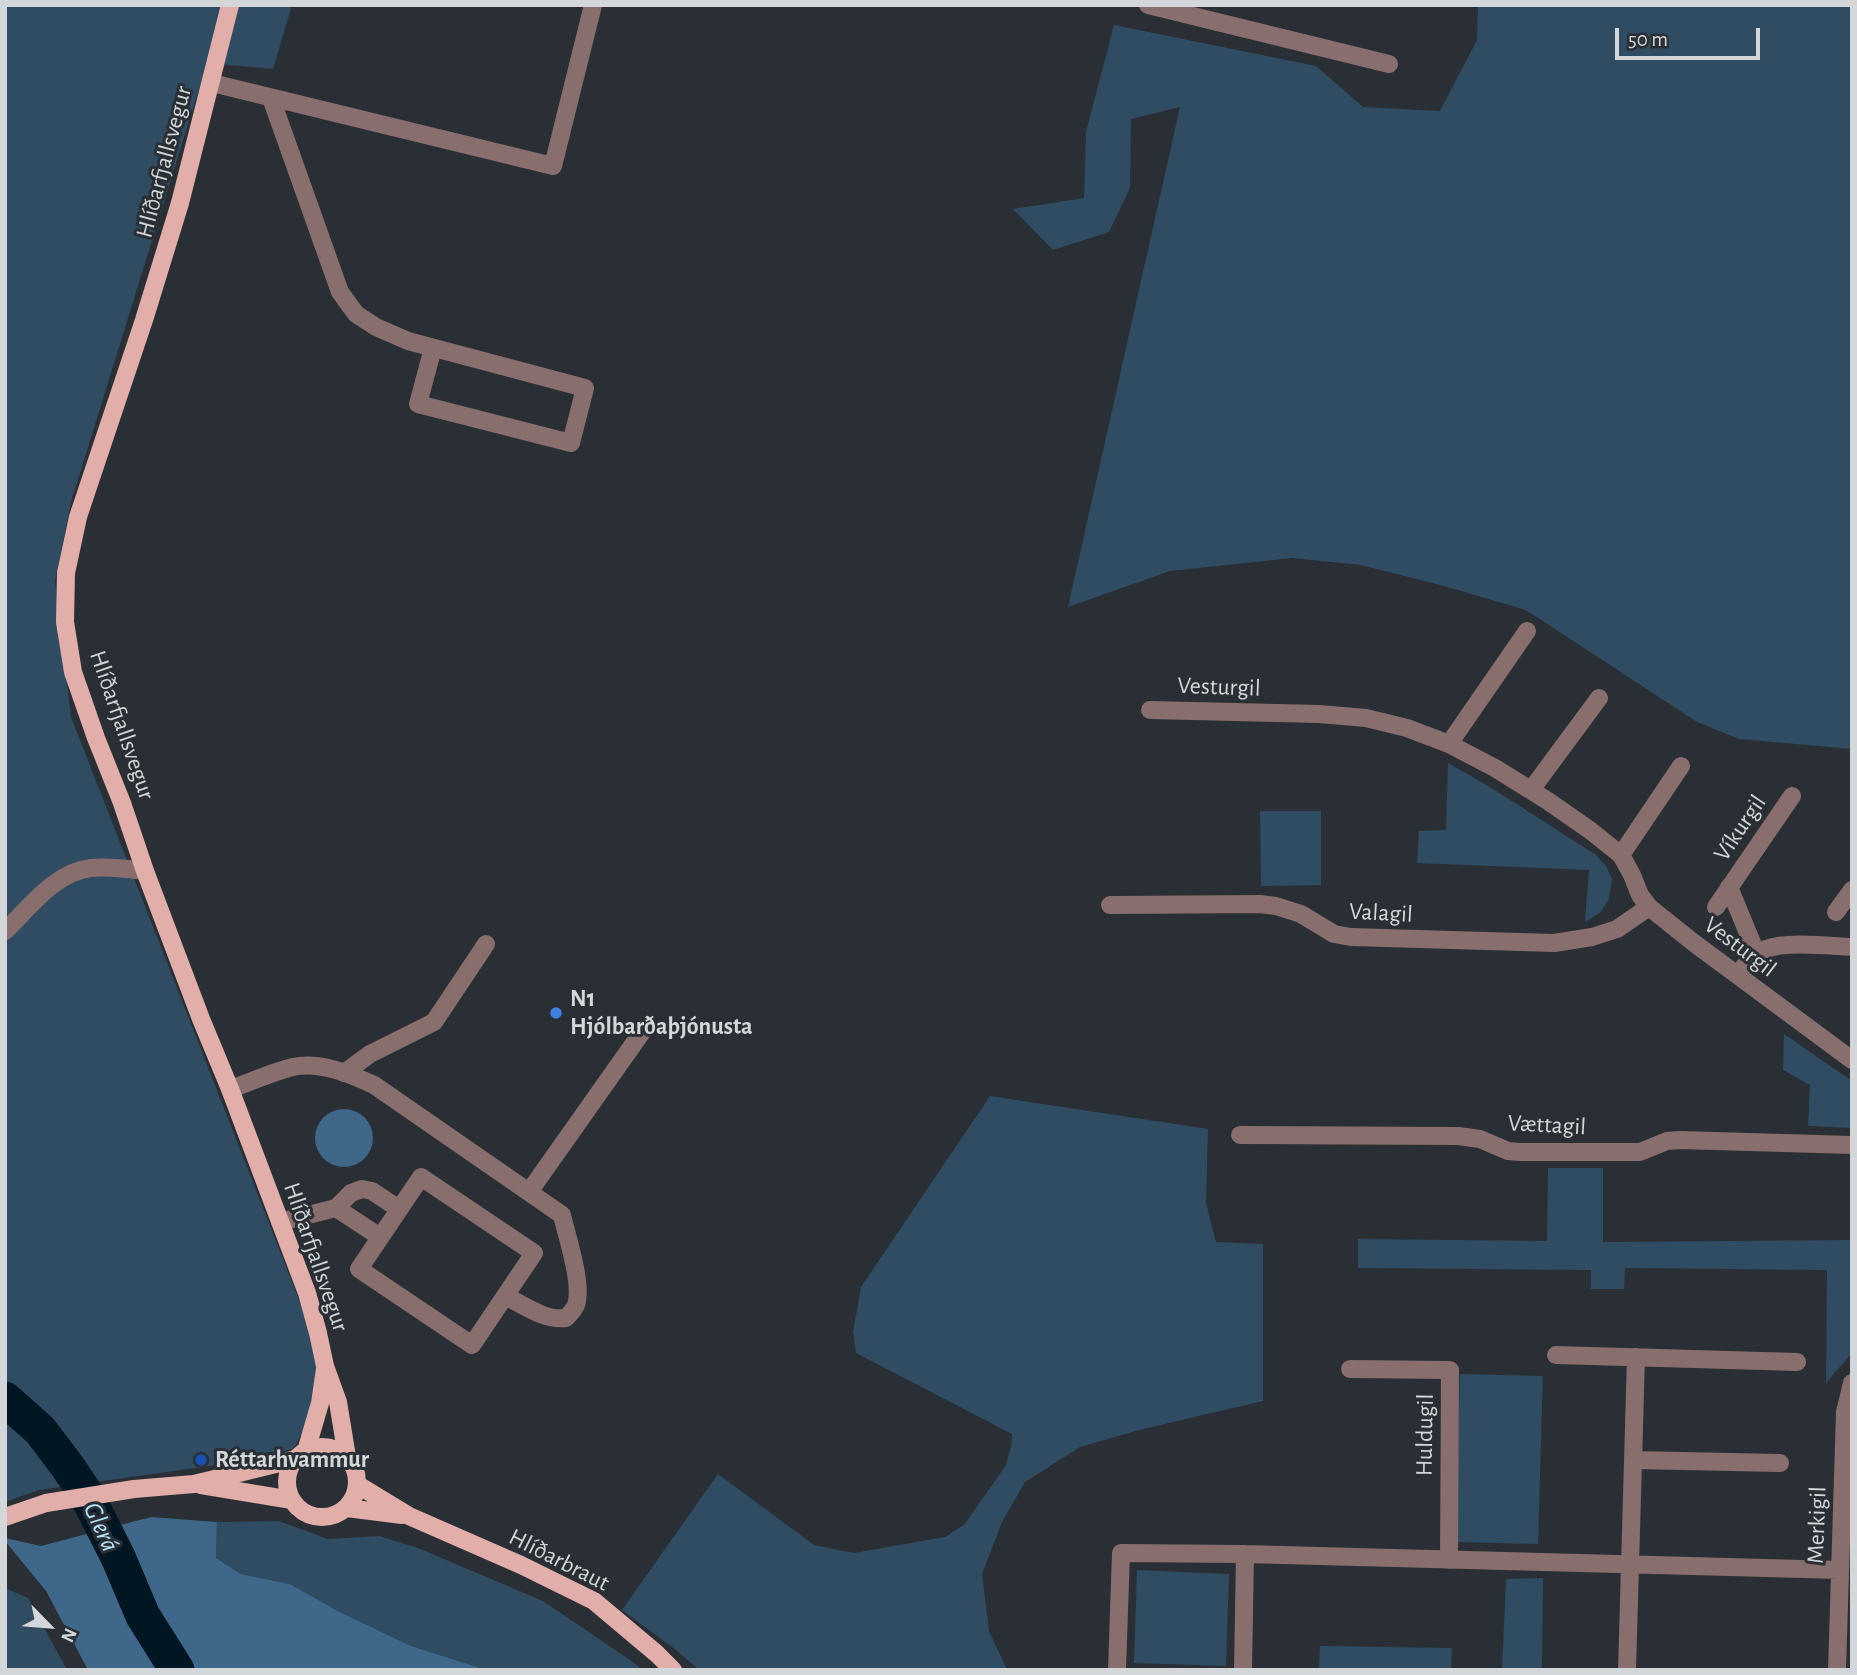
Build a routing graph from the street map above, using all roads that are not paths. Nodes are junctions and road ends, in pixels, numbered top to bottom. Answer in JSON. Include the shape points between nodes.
{"nodes":[{"id":1,"x":230,"y":5,"type":"edge"},
{"id":2,"x":593,"y":5,"type":"edge"},
{"id":3,"x":1148,"y":5,"type":"edge"},
{"id":4,"x":1389,"y":64,"type":"dead end"},
{"id":5,"x":212,"y":83,"type":"junction"},
{"id":6,"x":271,"y":98,"type":"junction"},
{"id":7,"x":433,"y":348,"type":"junction"},
{"id":8,"x":1527,"y":631,"type":"dead end"},
{"id":9,"x":1599,"y":698,"type":"dead end"},
{"id":10,"x":1150,"y":709,"type":"dead end"},
{"id":11,"x":1449,"y":744,"type":"junction"},
{"id":12,"x":1681,"y":766,"type":"dead end"},
{"id":13,"x":1531,"y":790,"type":"junction"},
{"id":14,"x":1792,"y":796,"type":"dead end"},
{"id":15,"x":1620,"y":855,"type":"junction"},
{"id":16,"x":145,"y":871,"type":"junction"},
{"id":17,"x":1729,"y":887,"type":"junction"},
{"id":18,"x":1852,"y":890,"type":"edge"},
{"id":19,"x":1110,"y":905,"type":"dead end"},
{"id":20,"x":1648,"y":907,"type":"junction"},
{"id":21,"x":1716,"y":907,"type":"dead end"},
{"id":22,"x":1836,"y":912,"type":"dead end"},
{"id":23,"x":5,"y":931,"type":"edge"},
{"id":24,"x":486,"y":944,"type":"dead end"},
{"id":25,"x":1852,"y":947,"type":"edge"},
{"id":26,"x":1757,"y":955,"type":"junction"},
{"id":27,"x":1737,"y":975,"type":"junction"},
{"id":28,"x":642,"y":1032,"type":"dead end"},
{"id":29,"x":1852,"y":1060,"type":"edge"},
{"id":30,"x":344,"y":1073,"type":"junction"},
{"id":31,"x":230,"y":1089,"type":"junction"},
{"id":32,"x":1240,"y":1135,"type":"dead end"},
{"id":33,"x":1852,"y":1145,"type":"edge"},
{"id":34,"x":529,"y":1192,"type":"junction"},
{"id":35,"x":336,"y":1208,"type":"junction"},
{"id":36,"x":399,"y":1209,"type":"junction"},
{"id":37,"x":280,"y":1222,"type":"junction"},
{"id":38,"x":380,"y":1237,"type":"junction"},
{"id":39,"x":505,"y":1296,"type":"junction"},
{"id":40,"x":1556,"y":1355,"type":"dead end"},
{"id":41,"x":1636,"y":1357,"type":"junction"},
{"id":42,"x":1797,"y":1362,"type":"dead end"},
{"id":43,"x":326,"y":1366,"type":"junction"},
{"id":44,"x":1350,"y":1369,"type":"dead end"},
{"id":45,"x":1852,"y":1383,"type":"edge"},
{"id":46,"x":301,"y":1455,"type":"junction"},
{"id":47,"x":347,"y":1457,"type":"junction"},
{"id":48,"x":1633,"y":1460,"type":"junction"},
{"id":49,"x":1780,"y":1463,"type":"dead end"},
{"id":50,"x":194,"y":1484,"type":"junction"},
{"id":51,"x":358,"y":1485,"type":"junction"},
{"id":52,"x":292,"y":1500,"type":"junction"},
{"id":53,"x":347,"y":1508,"type":"junction"},
{"id":54,"x":409,"y":1516,"type":"junction"},
{"id":55,"x":5,"y":1517,"type":"edge"},
{"id":56,"x":1245,"y":1554,"type":"junction"},
{"id":57,"x":1448,"y":1560,"type":"junction"},
{"id":58,"x":1629,"y":1564,"type":"junction"},
{"id":59,"x":1840,"y":1570,"type":"junction"},
{"id":60,"x":673,"y":1670,"type":"edge"},
{"id":61,"x":1117,"y":1670,"type":"edge"},
{"id":62,"x":1243,"y":1670,"type":"edge"},
{"id":63,"x":1627,"y":1670,"type":"edge"},
{"id":64,"x":1837,"y":1670,"type":"edge"}],
"edges":[{"from":1,"to":5,"type":"main road","name":"Hlíðarfjallsvegur"},
{"from":2,"to":6,"type":"street","via":[[553,166]]},
{"from":3,"to":4,"type":"street"},
{"from":5,"to":6,"type":"street"},
{"from":5,"to":16,"type":"main road","name":"Hlíðarfjallsvegur","via":[[144,320],[78,517],[66,573],[65,622],[73,672]]},
{"from":6,"to":7,"type":"street","via":[[340,292],[356,314],[376,327]]},
{"from":7,"to":7,"type":"street","via":[[585,388],[571,443],[418,404]]},
{"from":8,"to":11,"type":"street"},
{"from":9,"to":13,"type":"street"},
{"from":10,"to":11,"type":"street","name":"Vesturgil","via":[[1366,718]]},
{"from":11,"to":13,"type":"street","name":"Vesturgil"},
{"from":12,"to":15,"type":"street"},
{"from":13,"to":15,"type":"street","name":"Vesturgil"},
{"from":14,"to":17,"type":"street","name":"Víkurgil"},
{"from":15,"to":20,"type":"street","name":"Vesturgil"},
{"from":16,"to":23,"type":"street","via":[[93,867],[69,874]]},
{"from":16,"to":31,"type":"main road","name":"Hlíðarfjallsvegur"},
{"from":17,"to":21,"type":"street","name":"Víkurgil"},
{"from":17,"to":26,"type":"street","name":"Víkurgil"},
{"from":18,"to":22,"type":"street"},
{"from":19,"to":20,"type":"street","name":"Valagil","via":[[1260,904],[1290,910],[1334,934],[1351,937],[1554,943],[1617,929]]},
{"from":20,"to":27,"type":"street","name":"Vesturgil"},
{"from":24,"to":30,"type":"street","via":[[435,1022],[370,1054]]},
{"from":25,"to":26,"type":"street","via":[[1782,945]]},
{"from":26,"to":27,"type":"street"},
{"from":27,"to":29,"type":"street","name":"Vesturgil"},
{"from":28,"to":34,"type":"street"},
{"from":30,"to":31,"type":"street","via":[[294,1067]]},
{"from":30,"to":34,"type":"street","via":[[374,1086]]},
{"from":31,"to":37,"type":"main road","name":"Hlíðarfjallsvegur"},
{"from":32,"to":33,"type":"street","name":"Vættagil","via":[[1458,1136],[1520,1152],[1640,1152],[1679,1140]]},
{"from":34,"to":39,"type":"street","via":[[562,1215],[578,1282],[577,1302],[566,1318],[558,1319]]},
{"from":35,"to":36,"type":"street","via":[[362,1189]]},
{"from":35,"to":37,"type":"street"},
{"from":35,"to":38,"type":"street"},
{"from":36,"to":38,"type":"street"},
{"from":36,"to":39,"type":"street","via":[[421,1177],[534,1253]]},
{"from":37,"to":43,"type":"main road","name":"Hlíðarfjallsvegur","via":[[307,1293]]},
{"from":38,"to":39,"type":"street","via":[[359,1269],[472,1345]]},
{"from":40,"to":41,"type":"street"},
{"from":41,"to":42,"type":"street"},
{"from":41,"to":48,"type":"street"},
{"from":43,"to":46,"type":"main road","name":"Hlíðarfjallsvegur","via":[[320,1404]]},
{"from":43,"to":47,"type":"main road","name":"Hlíðarfjallsvegur","via":[[338,1402]]},
{"from":44,"to":57,"type":"street","name":"Huldugil","via":[[1450,1370]]},
{"from":45,"to":59,"type":"street","name":"Merkigil","via":[[1845,1412]]},
{"from":46,"to":47,"type":"main road","name":"Hlíðarbraut","via":[[328,1447]]},
{"from":46,"to":50,"type":"main road","name":"Hlíðarbraut"},
{"from":46,"to":52,"type":"main road","via":[[289,1468]]},
{"from":47,"to":51,"type":"main road"},
{"from":48,"to":49,"type":"street"},
{"from":48,"to":58,"type":"street"},
{"from":50,"to":52,"type":"main road","name":"Hlíðarbraut"},
{"from":50,"to":55,"type":"main road","name":"Hlíðarbraut","via":[[46,1503]]},
{"from":51,"to":53,"type":"main road"},
{"from":51,"to":54,"type":"main road","name":"Hlíðarbraut"},
{"from":52,"to":53,"type":"main road","name":"Hlíðarbraut","via":[[298,1509],[317,1518]]},
{"from":53,"to":54,"type":"main road","name":"Hlíðarbraut"},
{"from":54,"to":60,"type":"main road","name":"Hlíðarbraut","via":[[594,1601]]},
{"from":56,"to":57,"type":"street"},
{"from":56,"to":61,"type":"street","via":[[1121,1553]]},
{"from":56,"to":62,"type":"street"},
{"from":57,"to":58,"type":"street"},
{"from":58,"to":59,"type":"street"},
{"from":58,"to":63,"type":"street"},
{"from":59,"to":64,"type":"street","name":"Merkigil"}]}
